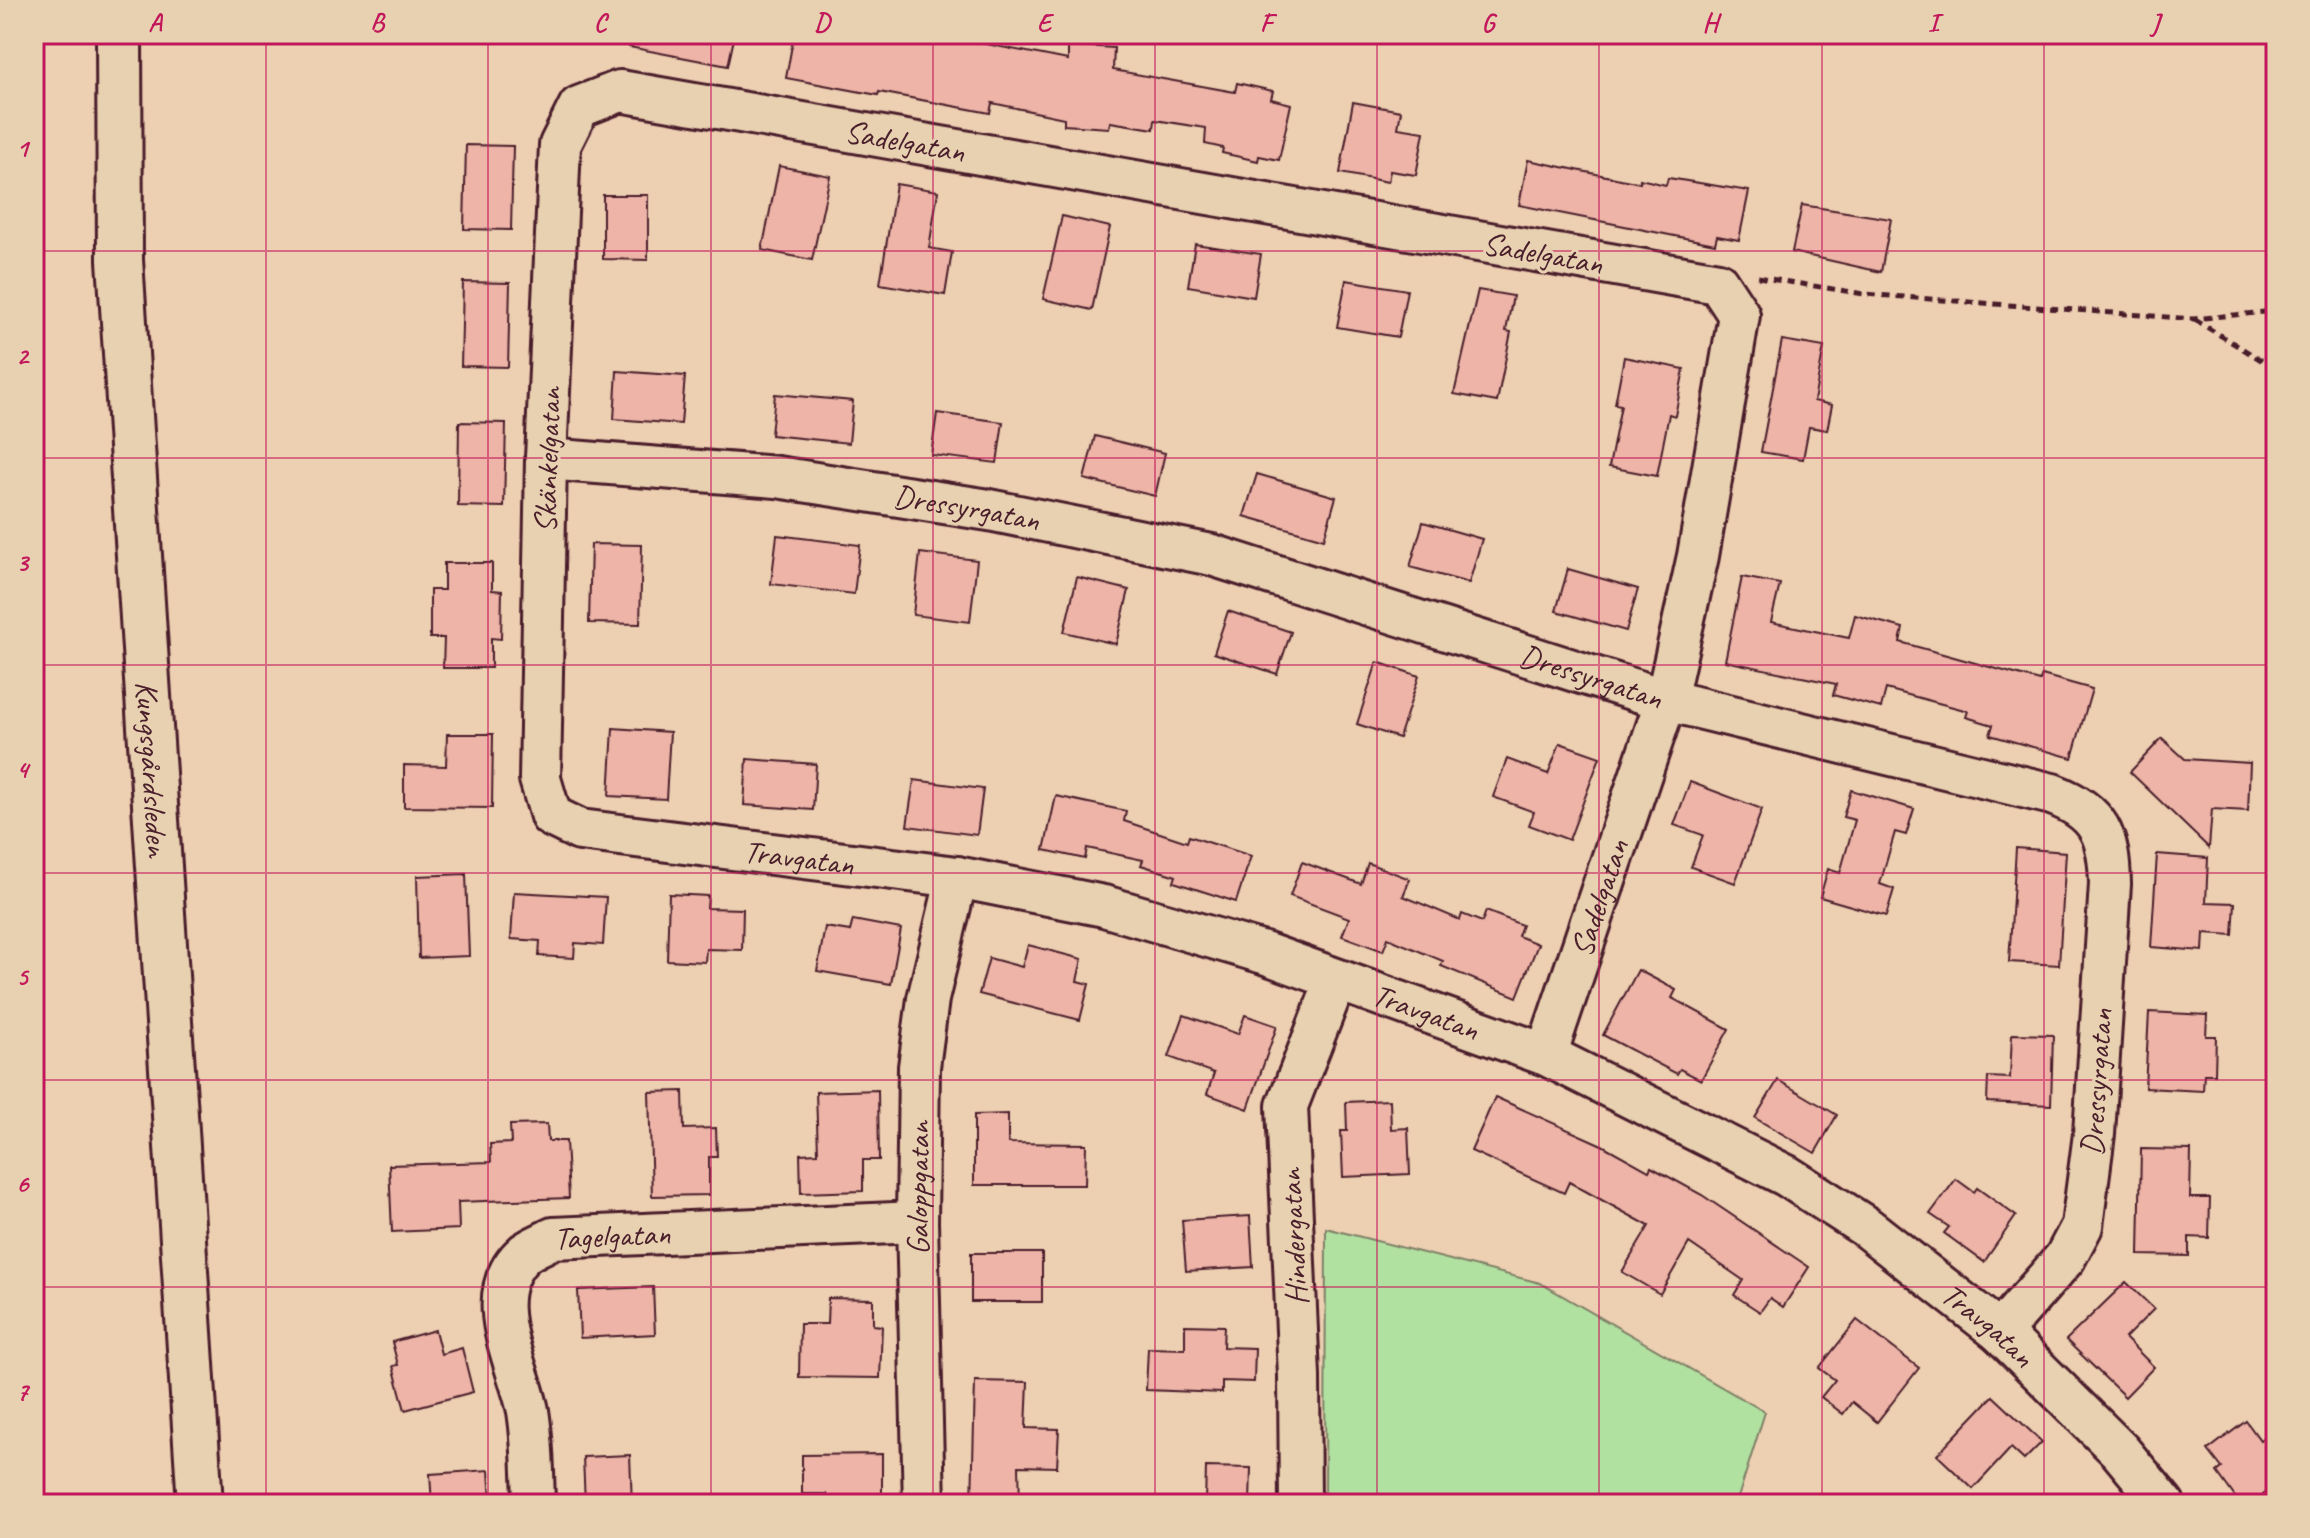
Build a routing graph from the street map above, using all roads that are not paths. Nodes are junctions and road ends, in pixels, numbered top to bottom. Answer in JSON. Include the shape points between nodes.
{"nodes":[{"id":1,"x":119,"y":34,"type":"edge"},
{"id":2,"x":579,"y":107,"type":"joint"},
{"id":3,"x":546,"y":459,"type":"junction"},
{"id":4,"x":1666,"y":700,"type":"junction"},
{"id":5,"x":551,"y":816,"type":"joint"},
{"id":6,"x":957,"y":877,"type":"junction"},
{"id":7,"x":1336,"y":980,"type":"junction"},
{"id":8,"x":1546,"y":1055,"type":"junction"},
{"id":9,"x":917,"y":1222,"type":"junction"},
{"id":10,"x":2000,"y":1332,"type":"junction"},
{"id":11,"x":200,"y":1504,"type":"edge"},
{"id":12,"x":534,"y":1504,"type":"edge"},
{"id":13,"x":924,"y":1504,"type":"edge"},
{"id":14,"x":1300,"y":1504,"type":"edge"},
{"id":15,"x":2164,"y":1504,"type":"edge"}],
"edges":[{"from":1,"to":11,"type":"main road","name":"Kungsgårdsleden","via":[[120,260]]},
{"from":2,"to":3,"type":"street","name":"Skänkelgatan","via":[[560,145]]},
{"from":2,"to":4,"type":"street","name":"Sadelgatan","via":[[620,91],[1718,283],[1739,315],[1698,556]]},
{"from":3,"to":4,"type":"street","name":"Dressyrgatan","via":[[777,477],[989,510],[1212,555]]},
{"from":3,"to":5,"type":"street","name":"Skänkelgatan","via":[[540,779]]},
{"from":4,"to":8,"type":"street","name":"Sadelgatan"},
{"from":4,"to":10,"type":"street","name":"Dressyrgatan","via":[[2052,794],[2077,805],[2097,824],[2109,855],[2110,884],[2086,1210],[2065,1258]]},
{"from":5,"to":6,"type":"street","name":"Travgatan","via":[[580,830]]},
{"from":6,"to":7,"type":"street","name":"Travgatan","via":[[1104,906]]},
{"from":6,"to":9,"type":"street","name":"Galoppgatan","via":[[928,999],[919,1067]]},
{"from":7,"to":8,"type":"street","name":"Travgatan"},
{"from":7,"to":14,"type":"street","name":"Hindergatan","via":[[1287,1106]]},
{"from":8,"to":10,"type":"street","name":"Travgatan","via":[[1787,1176],[1866,1227]]},
{"from":9,"to":12,"type":"street","name":"Tagelgatan","via":[[553,1238],[526,1252],[504,1288],[502,1313],[527,1408]]},
{"from":9,"to":13,"type":"street","name":"Galoppgatan"},
{"from":10,"to":15,"type":"street","name":"Travgatan","via":[[2120,1451]]}]}
